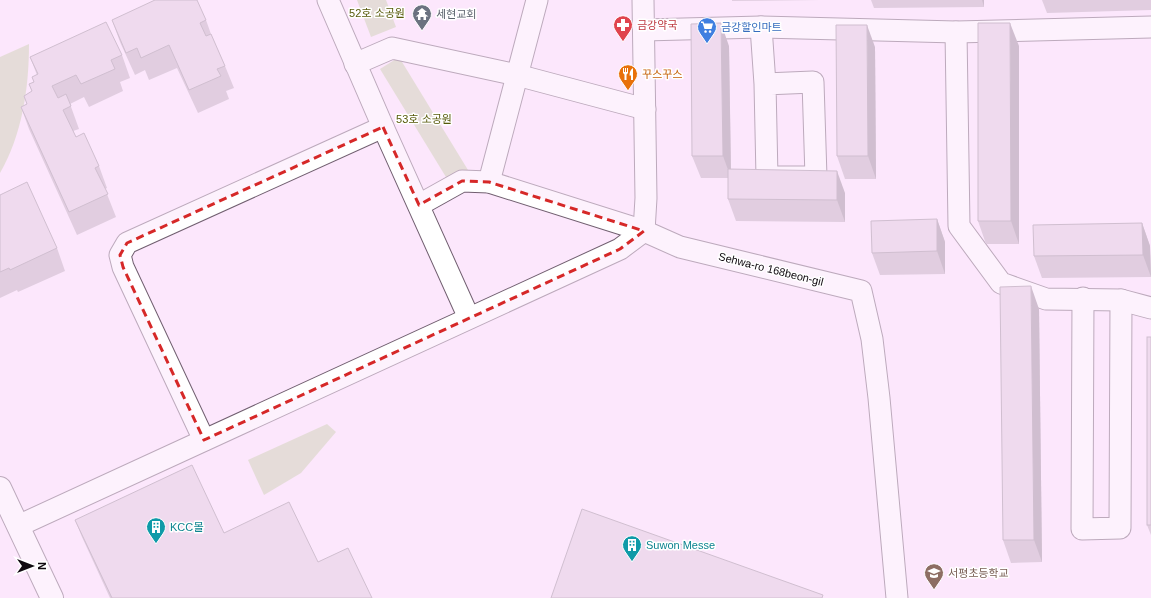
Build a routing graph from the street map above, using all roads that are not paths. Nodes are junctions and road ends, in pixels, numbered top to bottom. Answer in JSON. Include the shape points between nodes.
{"nodes":[{"id":1,"x":328,"y":0,"type":"edge"},
{"id":2,"x":537,"y":0,"type":"edge"},
{"id":3,"x":643,"y":0,"type":"edge"},
{"id":4,"x":761,"y":27,"type":"junction"},
{"id":5,"x":1151,"y":27,"type":"edge"},
{"id":6,"x":644,"y":30,"type":"junction"},
{"id":7,"x":956,"y":32,"type":"junction"},
{"id":8,"x":355,"y":64,"type":"junction"},
{"id":9,"x":517,"y":75,"type":"junction"},
{"id":10,"x":766,"y":84,"type":"junction"},
{"id":11,"x":645,"y":109,"type":"junction"},
{"id":12,"x":383,"y":128,"type":"junction"},
{"id":13,"x":489,"y":182,"type":"junction"},
{"id":14,"x":419,"y":205,"type":"junction"},
{"id":15,"x":644,"y":231,"type":"junction"},
{"id":16,"x":1083,"y":298,"type":"junction"},
{"id":17,"x":1122,"y":300,"type":"junction"},
{"id":18,"x":1151,"y":308,"type":"edge"},
{"id":19,"x":469,"y":318,"type":"junction"},
{"id":20,"x":204,"y":440,"type":"junction"},
{"id":21,"x":0,"y":488,"type":"edge"},
{"id":22,"x":18,"y":526,"type":"junction"},
{"id":23,"x":52,"y":598,"type":"edge"},
{"id":24,"x":897,"y":598,"type":"edge"}],
"edges":[{"from":1,"to":8,"type":"street"},
{"from":2,"to":9,"type":"street"},
{"from":3,"to":6,"type":"street"},
{"from":4,"to":6,"type":"street"},
{"from":4,"to":7,"type":"street"},
{"from":4,"to":10,"type":"street"},
{"from":5,"to":7,"type":"street"},
{"from":6,"to":11,"type":"street"},
{"from":7,"to":16,"type":"street","via":[[958,226],[1001,283],[1046,299]]},
{"from":8,"to":9,"type":"street","via":[[392,48]]},
{"from":8,"to":12,"type":"street"},
{"from":9,"to":11,"type":"street"},
{"from":9,"to":13,"type":"street"},
{"from":10,"to":10,"type":"street","via":[[767,177],[816,177],[813,82]]},
{"from":11,"to":15,"type":"street"},
{"from":12,"to":14,"type":"street"},
{"from":12,"to":20,"type":"street","via":[[127,243],[120,255],[123,267]]},
{"from":13,"to":14,"type":"street","via":[[462,181]]},
{"from":13,"to":15,"type":"street"},
{"from":14,"to":19,"type":"street"},
{"from":15,"to":19,"type":"street","via":[[620,249]]},
{"from":15,"to":24,"type":"street","name":"Sehwa-ro 168beon-gil","via":[[680,247],[861,291],[872,339]]},
{"from":16,"to":17,"type":"street"},
{"from":16,"to":17,"type":"street","via":[[1082,529],[1120,528]]},
{"from":17,"to":18,"type":"street"},
{"from":19,"to":20,"type":"street"},
{"from":20,"to":22,"type":"street"},
{"from":21,"to":22,"type":"street"},
{"from":22,"to":23,"type":"street"}]}
